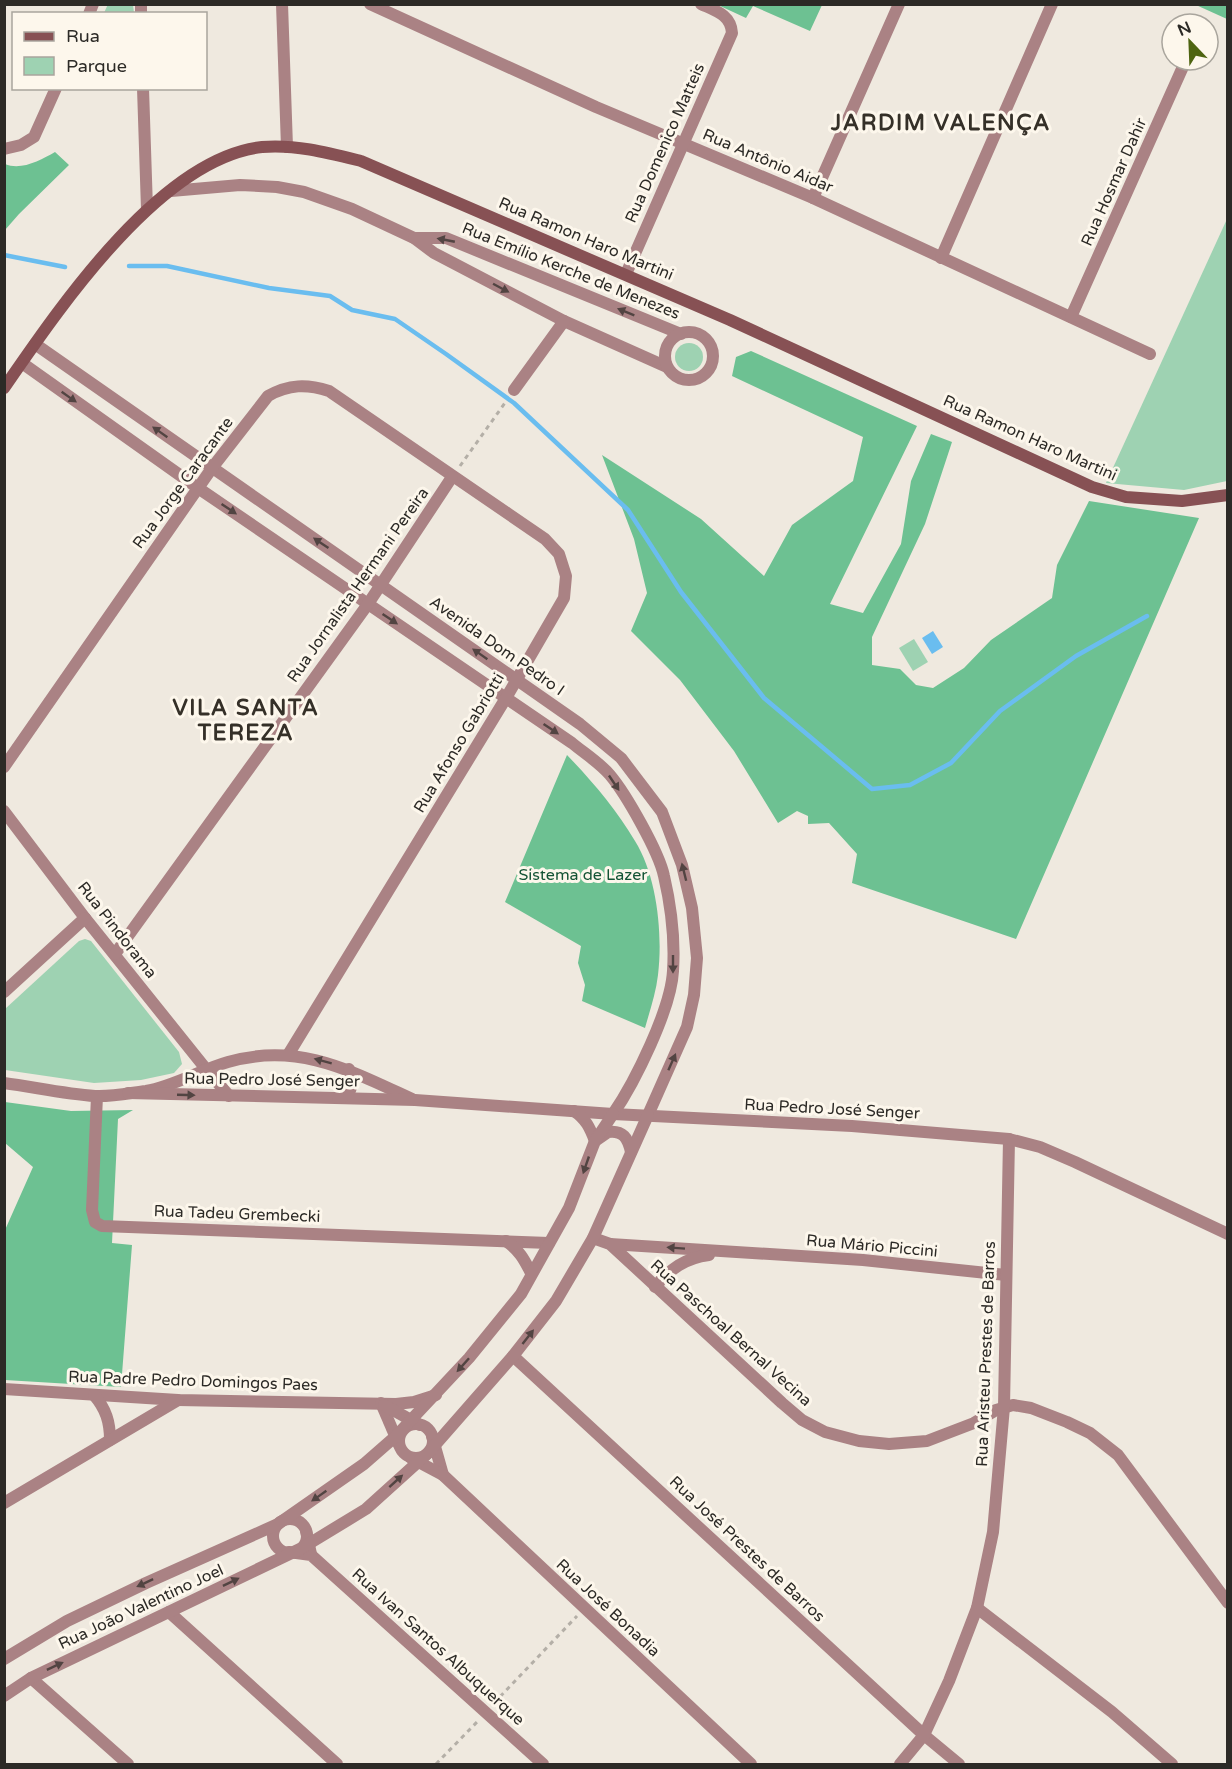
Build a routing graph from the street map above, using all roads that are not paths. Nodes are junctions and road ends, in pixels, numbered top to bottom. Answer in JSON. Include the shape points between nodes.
{"nodes":[{"id":1,"x":282,"y":4,"type":"edge"},
{"id":2,"x":370,"y":4,"type":"edge"},
{"id":3,"x":700,"y":4,"type":"edge"},
{"id":4,"x":898,"y":4,"type":"edge"},
{"id":5,"x":1052,"y":4,"type":"edge"},
{"id":6,"x":1181,"y":72,"type":"edge"},
{"id":7,"x":55,"y":90,"type":"edge"},
{"id":8,"x":143,"y":90,"type":"edge"},
{"id":9,"x":682,"y":143,"type":"junction"},
{"id":10,"x":286,"y":147,"type":"junction"},
{"id":11,"x":4,"y":149,"type":"edge"},
{"id":12,"x":171,"y":190,"type":"junction"},
{"id":13,"x":813,"y":198,"type":"junction"},
{"id":14,"x":147,"y":209,"type":"junction"},
{"id":15,"x":414,"y":238,"type":"junction"},
{"id":16,"x":941,"y":258,"type":"junction"},
{"id":17,"x":626,"y":274,"type":"junction"},
{"id":18,"x":1071,"y":317,"type":"junction"},
{"id":19,"x":564,"y":321,"type":"junction"},
{"id":20,"x":681,"y":334,"type":"junction"},
{"id":21,"x":35,"y":344,"type":"junction"},
{"id":22,"x":1150,"y":354,"type":"dead end"},
{"id":23,"x":22,"y":363,"type":"junction"},
{"id":24,"x":667,"y":367,"type":"junction"},
{"id":25,"x":4,"y":388,"type":"edge"},
{"id":26,"x":514,"y":390,"type":"road end"},
{"id":27,"x":212,"y":468,"type":"junction"},
{"id":28,"x":452,"y":477,"type":"junction"},
{"id":29,"x":198,"y":488,"type":"junction"},
{"id":30,"x":1227,"y":495,"type":"edge"},
{"id":31,"x":381,"y":584,"type":"junction"},
{"id":32,"x":368,"y":604,"type":"junction"},
{"id":33,"x":517,"y":680,"type":"junction"},
{"id":34,"x":506,"y":698,"type":"junction"},
{"id":35,"x":4,"y":767,"type":"edge"},
{"id":36,"x":4,"y":811,"type":"edge"},
{"id":37,"x":85,"y":918,"type":"junction"},
{"id":38,"x":115,"y":954,"type":"junction"},
{"id":39,"x":4,"y":992,"type":"edge"},
{"id":40,"x":288,"y":1055,"type":"junction"},
{"id":41,"x":227,"y":1062,"type":"junction"},
{"id":42,"x":206,"y":1069,"type":"junction"},
{"id":43,"x":349,"y":1069,"type":"junction"},
{"id":44,"x":4,"y":1083,"type":"edge"},
{"id":45,"x":225,"y":1092,"type":"junction"},
{"id":46,"x":128,"y":1093,"type":"junction"},
{"id":47,"x":97,"y":1096,"type":"junction"},
{"id":48,"x":337,"y":1099,"type":"junction"},
{"id":49,"x":415,"y":1100,"type":"junction"},
{"id":50,"x":573,"y":1111,"type":"junction"},
{"id":51,"x":614,"y":1114,"type":"junction"},
{"id":52,"x":648,"y":1115,"type":"junction"},
{"id":53,"x":1009,"y":1139,"type":"junction"},
{"id":54,"x":595,"y":1141,"type":"junction"},
{"id":55,"x":631,"y":1152,"type":"junction"},
{"id":56,"x":1227,"y":1234,"type":"edge"},
{"id":57,"x":593,"y":1238,"type":"junction"},
{"id":58,"x":505,"y":1240,"type":"junction"},
{"id":59,"x":549,"y":1243,"type":"junction"},
{"id":60,"x":610,"y":1244,"type":"junction"},
{"id":61,"x":734,"y":1253,"type":"junction"},
{"id":62,"x":531,"y":1273,"type":"junction"},
{"id":63,"x":1006,"y":1275,"type":"junction"},
{"id":64,"x":655,"y":1287,"type":"junction"},
{"id":65,"x":513,"y":1356,"type":"junction"},
{"id":66,"x":4,"y":1389,"type":"edge"},
{"id":67,"x":94,"y":1395,"type":"junction"},
{"id":68,"x":436,"y":1395,"type":"junction"},
{"id":69,"x":178,"y":1400,"type":"junction"},
{"id":70,"x":381,"y":1403,"type":"junction"},
{"id":71,"x":1004,"y":1407,"type":"junction"},
{"id":72,"x":406,"y":1431,"type":"junction"},
{"id":73,"x":110,"y":1440,"type":"junction"},
{"id":74,"x":425,"y":1451,"type":"junction"},
{"id":75,"x":444,"y":1475,"type":"junction"},
{"id":76,"x":4,"y":1503,"type":"edge"},
{"id":77,"x":281,"y":1522,"type":"junction"},
{"id":78,"x":301,"y":1547,"type":"junction"},
{"id":79,"x":1227,"y":1603,"type":"edge"},
{"id":80,"x":977,"y":1608,"type":"junction"},
{"id":81,"x":169,"y":1612,"type":"junction"},
{"id":82,"x":4,"y":1659,"type":"edge"},
{"id":83,"x":31,"y":1678,"type":"junction"},
{"id":84,"x":4,"y":1696,"type":"edge"},
{"id":85,"x":924,"y":1735,"type":"junction"},
{"id":86,"x":128,"y":1764,"type":"edge"},
{"id":87,"x":337,"y":1764,"type":"edge"},
{"id":88,"x":543,"y":1764,"type":"edge"},
{"id":89,"x":751,"y":1764,"type":"edge"},
{"id":90,"x":900,"y":1764,"type":"edge"},
{"id":91,"x":959,"y":1764,"type":"edge"},
{"id":92,"x":1172,"y":1764,"type":"edge"}],
"edges":[{"from":1,"to":10,"type":"street"},
{"from":2,"to":9,"type":"street","name":"Rua Antônio Aidar"},
{"from":3,"to":9,"type":"street","name":"Rua Domenico Matteis","via":[[725,15],[732,33]]},
{"from":4,"to":13,"type":"street"},
{"from":5,"to":16,"type":"street"},
{"from":6,"to":18,"type":"street","name":"Rua Hosmar Dahir"},
{"from":7,"to":11,"type":"street","via":[[34,137]]},
{"from":8,"to":14,"type":"street"},
{"from":9,"to":13,"type":"street","name":"Rua Antônio Aidar"},
{"from":9,"to":17,"type":"street","name":"Rua Domenico Matteis"},
{"from":10,"to":12,"type":"main road","name":"Rua Ramon Haro Martini","via":[[239,152],[201,169]]},
{"from":10,"to":17,"type":"main road","name":"Rua Ramon Haro Martini","via":[[324,151],[361,161]]},
{"from":12,"to":14,"type":"main road","name":"Rua Ramon Haro Martini"},
{"from":12,"to":15,"type":"street","name":"Rua Emílio Kerche de Menezes","via":[[240,185],[304,192]]},
{"from":13,"to":16,"type":"street","name":"Rua Antônio Aidar"},
{"from":14,"to":21,"type":"main road","name":"Rua Ramon Haro Martini","via":[[108,251]]},
{"from":15,"to":19,"type":"street","name":"Rua Emílio Kerche de Menezes","one_way":true,"via":[[434,253]]},
{"from":20,"to":15,"type":"street","name":"Rua Emílio Kerche de Menezes","one_way":true,"via":[[446,238]]},
{"from":16,"to":18,"type":"street","name":"Rua Antônio Aidar"},
{"from":17,"to":30,"type":"main road","name":"Rua Ramon Haro Martini","via":[[1092,487],[1126,497],[1182,501]]},
{"from":18,"to":22,"type":"street","name":"Rua Antônio Aidar"},
{"from":19,"to":24,"type":"street","name":"Rua Emílio Kerche de Menezes"},
{"from":19,"to":26,"type":"street"},
{"from":20,"to":24,"type":"street","via":[[668,344]]},
{"from":20,"to":24,"type":"street","via":[[704,337],[712,351],[711,366],[693,380],[678,378]]},
{"from":21,"to":23,"type":"main road","name":"Rua Ramon Haro Martini"},
{"from":27,"to":21,"type":"street","name":"Avenida Dom Pedro I","one_way":true},
{"from":23,"to":25,"type":"main road","name":"Rua Ramon Haro Martini"},
{"from":23,"to":29,"type":"street","one_way":true},
{"from":27,"to":28,"type":"street","name":"Rua Jorge Caracante","via":[[268,396],[294,386],[312,386],[329,391]]},
{"from":27,"to":29,"type":"street","name":"Rua Jorge Caracante"},
{"from":31,"to":27,"type":"street","name":"Avenida Dom Pedro I","one_way":true},
{"from":28,"to":31,"type":"street","name":"Rua Jornalista Hermani Pereira"},
{"from":28,"to":33,"type":"street","name":"Rua Afonso Gabriotti","via":[[545,539],[559,554],[566,576],[564,598]]},
{"from":29,"to":32,"type":"street","one_way":true},
{"from":29,"to":35,"type":"street","name":"Rua Jorge Caracante"},
{"from":31,"to":32,"type":"street","name":"Rua Jornalista Hermani Pereira"},
{"from":33,"to":31,"type":"street","name":"Avenida Dom Pedro I","one_way":true},
{"from":32,"to":34,"type":"street","one_way":true},
{"from":32,"to":38,"type":"street","name":"Rua Jornalista Hermani Pereira"},
{"from":33,"to":34,"type":"street","name":"Rua Afonso Gabriotti"},
{"from":52,"to":33,"type":"street","name":"Avenida Dom Pedro I","one_way":true,"via":[[687,1027],[694,994],[696,941],[682,865],[662,812],[621,758]]},
{"from":34,"to":40,"type":"street","name":"Rua Afonso Gabriotti"},
{"from":34,"to":51,"type":"street","one_way":true,"via":[[572,743],[610,775],[641,823],[664,874],[673,973],[660,1021]]},
{"from":36,"to":37,"type":"street","name":"Rua Pindorama"},
{"from":37,"to":38,"type":"street","name":"Rua Pindorama"},
{"from":37,"to":39,"type":"street"},
{"from":38,"to":42,"type":"street","name":"Rua Pindorama"},
{"from":40,"to":41,"type":"street","name":"Rua Pedro José Senger"},
{"from":43,"to":40,"type":"street","name":"Rua Pedro José Senger","one_way":true},
{"from":41,"to":42,"type":"street","name":"Rua Pedro José Senger"},
{"from":41,"to":45,"type":"street","via":[[222,1072]]},
{"from":42,"to":45,"type":"street","name":"Rua Pindorama"},
{"from":42,"to":46,"type":"street","name":"Rua Pedro José Senger","via":[[166,1085]]},
{"from":43,"to":48,"type":"street","via":[[351,1090]]},
{"from":43,"to":49,"type":"street","name":"Rua Pedro José Senger"},
{"from":44,"to":47,"type":"street","name":"Rua Pedro José Senger"},
{"from":46,"to":45,"type":"street","name":"Rua Pedro José Senger","one_way":true},
{"from":45,"to":48,"type":"street","name":"Rua Pedro José Senger"},
{"from":46,"to":47,"type":"street","name":"Rua Pedro José Senger"},
{"from":47,"to":58,"type":"street","name":"Rua Tadeu Grembecki","via":[[92,1210],[95,1222],[102,1226]]},
{"from":48,"to":49,"type":"street","name":"Rua Pedro José Senger"},
{"from":49,"to":50,"type":"street","name":"Rua Pedro José Senger"},
{"from":50,"to":51,"type":"street","name":"Rua Pedro José Senger"},
{"from":50,"to":54,"type":"street","via":[[582,1117]]},
{"from":51,"to":52,"type":"street","name":"Rua Pedro José Senger"},
{"from":51,"to":54,"type":"street","name":"Rua João Valentino Joel"},
{"from":52,"to":53,"type":"street","name":"Rua Pedro José Senger"},
{"from":52,"to":55,"type":"street","name":"Rua João Valentino Joel"},
{"from":53,"to":56,"type":"street","name":"Rua Pedro José Senger","via":[[1075,1162]]},
{"from":53,"to":63,"type":"street","name":"Rua Aristeu Prestes de Barros"},
{"from":54,"to":55,"type":"street","via":[[608,1132],[620,1133]]},
{"from":54,"to":59,"type":"street","name":"Rua João Valentino Joel","one_way":true,"via":[[569,1208]]},
{"from":55,"to":57,"type":"street","name":"Rua João Valentino Joel"},
{"from":57,"to":60,"type":"street","name":"Rua Paschoal Bernal Vecina"},
{"from":65,"to":57,"type":"street","name":"Rua João Valentino Joel","one_way":true,"via":[[556,1301]]},
{"from":58,"to":59,"type":"street","name":"Rua Tadeu Grembecki"},
{"from":58,"to":62,"type":"street","via":[[517,1248]]},
{"from":59,"to":62,"type":"street","name":"Rua João Valentino Joel"},
{"from":61,"to":60,"type":"street","name":"Rua Mário Piccini","one_way":true},
{"from":60,"to":64,"type":"street","name":"Rua Paschoal Bernal Vecina"},
{"from":61,"to":63,"type":"street","name":"Rua Mário Piccini","via":[[863,1260]]},
{"from":61,"to":64,"type":"street","name":"Rua Mário Piccini","via":[[683,1261]]},
{"from":62,"to":68,"type":"street","name":"Rua João Valentino Joel","one_way":true,"via":[[521,1293]]},
{"from":63,"to":71,"type":"street","name":"Rua Aristeu Prestes de Barros"},
{"from":64,"to":71,"type":"street","name":"Rua Paschoal Bernal Vecina","via":[[782,1403],[825,1432],[890,1444],[927,1441]]},
{"from":65,"to":74,"type":"street","name":"Rua João Valentino Joel"},
{"from":65,"to":85,"type":"street","name":"Rua José Prestes de Barros"},
{"from":66,"to":67,"type":"street","name":"Rua Padre Pedro Domingos Paes"},
{"from":67,"to":69,"type":"street","name":"Rua Padre Pedro Domingos Paes"},
{"from":67,"to":73,"type":"street","via":[[108,1416]]},
{"from":68,"to":70,"type":"street","name":"Rua Padre Pedro Domingos Paes","via":[[405,1404]]},
{"from":68,"to":72,"type":"street","name":"Rua João Valentino Joel"},
{"from":69,"to":70,"type":"street","name":"Rua Padre Pedro Domingos Paes"},
{"from":69,"to":73,"type":"street"},
{"from":70,"to":72,"type":"street","name":"Rua Padre Pedro Domingos Paes"},
{"from":70,"to":72,"type":"street"},
{"from":71,"to":79,"type":"street","via":[[1031,1408],[1067,1422],[1090,1433],[1118,1455]]},
{"from":71,"to":80,"type":"street","name":"Rua Aristeu Prestes de Barros","via":[[993,1533]]},
{"from":72,"to":74,"type":"street","via":[[404,1453]]},
{"from":72,"to":74,"type":"street","via":[[428,1429]]},
{"from":72,"to":77,"type":"street","name":"Rua João Valentino Joel","one_way":true},
{"from":73,"to":76,"type":"street"},
{"from":74,"to":75,"type":"street","name":"Rua José Bonadia"},
{"from":74,"to":75,"type":"street","name":"Rua José Bonadia"},
{"from":78,"to":74,"type":"street","name":"Rua João Valentino Joel","one_way":true,"via":[[366,1509]]},
{"from":75,"to":89,"type":"street","name":"Rua José Bonadia"},
{"from":77,"to":78,"type":"street","via":[[294,1519],[302,1524]]},
{"from":77,"to":78,"type":"street","via":[[273,1531],[277,1548]]},
{"from":77,"to":82,"type":"street","name":"Rua João Valentino Joel","one_way":true,"via":[[67,1621]]},
{"from":81,"to":78,"type":"street","name":"Rua João Valentino Joel","one_way":true},
{"from":78,"to":88,"type":"street","name":"Rua Ivan Santos Albuquerque"},
{"from":80,"to":85,"type":"street","name":"Rua Aristeu Prestes de Barros","via":[[950,1681]]},
{"from":80,"to":92,"type":"street","via":[[1112,1712]]},
{"from":83,"to":81,"type":"street","name":"Rua João Valentino Joel","one_way":true},
{"from":81,"to":87,"type":"street"},
{"from":83,"to":84,"type":"street","name":"Rua João Valentino Joel"},
{"from":83,"to":86,"type":"street"},
{"from":85,"to":90,"type":"street","name":"Rua Aristeu Prestes de Barros"},
{"from":85,"to":91,"type":"street","name":"Rua José Prestes de Barros"}]}
